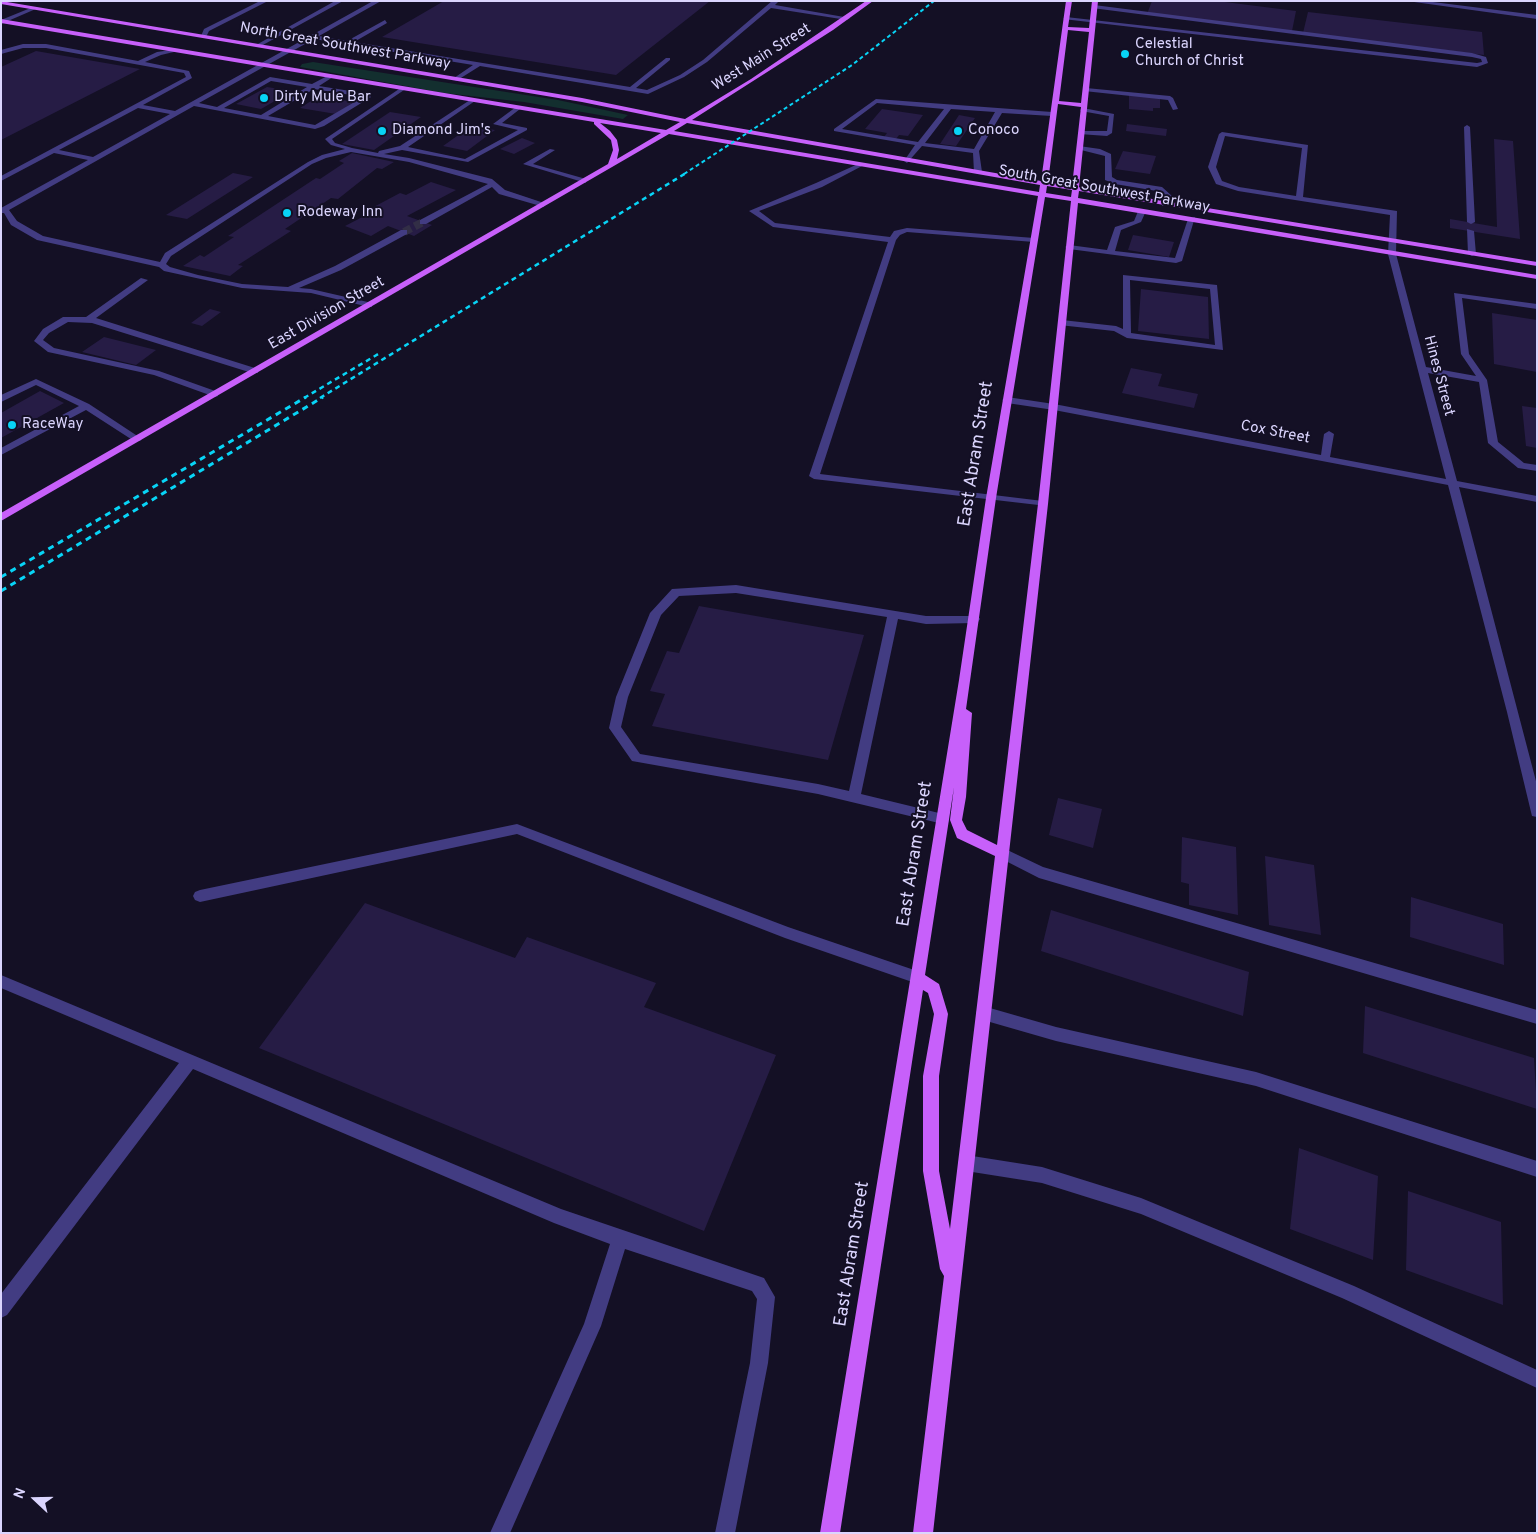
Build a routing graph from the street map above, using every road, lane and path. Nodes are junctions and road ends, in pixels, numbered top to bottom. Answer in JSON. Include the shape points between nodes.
{"nodes":[{"id":1,"x":265,"y":1,"type":"edge"},
{"id":2,"x":340,"y":1,"type":"edge"},
{"id":3,"x":378,"y":1,"type":"edge"},
{"id":4,"x":870,"y":1,"type":"edge"},
{"id":5,"x":1069,"y":1,"type":"edge"},
{"id":6,"x":1410,"y":1,"type":"edge"},
{"id":7,"x":1,"y":2,"type":"edge"},
{"id":8,"x":774,"y":3,"type":"edge"},
{"id":9,"x":1095,"y":4,"type":"edge"},
{"id":10,"x":35,"y":8,"type":"junction"},
{"id":11,"x":1537,"y":17,"type":"edge"},
{"id":12,"x":847,"y":18,"type":"junction"},
{"id":13,"x":1066,"y":19,"type":"junction"},
{"id":14,"x":2,"y":21,"type":"edge"},
{"id":15,"x":1093,"y":21,"type":"junction"},
{"id":16,"x":385,"y":22,"type":"dead end"},
{"id":17,"x":1064,"y":28,"type":"junction"},
{"id":18,"x":1092,"y":30,"type":"junction"},
{"id":19,"x":204,"y":36,"type":"junction"},
{"id":20,"x":314,"y":37,"type":"junction"},
{"id":21,"x":349,"y":42,"type":"junction"},
{"id":22,"x":259,"y":45,"type":"junction"},
{"id":23,"x":176,"y":50,"type":"junction"},
{"id":24,"x":290,"y":50,"type":"junction"},
{"id":25,"x":1,"y":52,"type":"edge"},
{"id":26,"x":668,"y":60,"type":"dead end"},
{"id":27,"x":139,"y":63,"type":"junction"},
{"id":28,"x":264,"y":64,"type":"junction"},
{"id":29,"x":479,"y":64,"type":"junction"},
{"id":30,"x":332,"y":76,"type":"junction"},
{"id":31,"x":456,"y":79,"type":"junction"},
{"id":32,"x":314,"y":87,"type":"junction"},
{"id":33,"x":404,"y":88,"type":"junction"},
{"id":34,"x":631,"y":89,"type":"junction"},
{"id":35,"x":1086,"y":90,"type":"junction"},
{"id":36,"x":473,"y":100,"type":"junction"},
{"id":37,"x":1054,"y":102,"type":"junction"},
{"id":38,"x":192,"y":104,"type":"junction"},
{"id":39,"x":136,"y":106,"type":"junction"},
{"id":40,"x":949,"y":107,"type":"junction"},
{"id":41,"x":218,"y":108,"type":"junction"},
{"id":42,"x":518,"y":108,"type":"junction"},
{"id":43,"x":1084,"y":108,"type":"junction"},
{"id":44,"x":1175,"y":109,"type":"dead end"},
{"id":45,"x":1000,"y":110,"type":"junction"},
{"id":46,"x":175,"y":113,"type":"junction"},
{"id":47,"x":1052,"y":114,"type":"junction"},
{"id":48,"x":262,"y":117,"type":"junction"},
{"id":49,"x":592,"y":120,"type":"junction"},
{"id":50,"x":685,"y":121,"type":"junction"},
{"id":51,"x":1467,"y":127,"type":"dead end"},
{"id":52,"x":666,"y":133,"type":"junction"},
{"id":53,"x":1081,"y":133,"type":"junction"},
{"id":54,"x":920,"y":144,"type":"junction"},
{"id":55,"x":402,"y":148,"type":"junction"},
{"id":56,"x":1079,"y":148,"type":"junction"},
{"id":57,"x":552,"y":150,"type":"dead end"},
{"id":58,"x":52,"y":151,"type":"junction"},
{"id":59,"x":976,"y":152,"type":"junction"},
{"id":60,"x":94,"y":159,"type":"junction"},
{"id":61,"x":907,"y":161,"type":"junction"},
{"id":62,"x":611,"y":164,"type":"junction"},
{"id":63,"x":860,"y":164,"type":"junction"},
{"id":64,"x":978,"y":172,"type":"junction"},
{"id":65,"x":1,"y":179,"type":"edge"},
{"id":66,"x":583,"y":181,"type":"junction"},
{"id":67,"x":1044,"y":183,"type":"junction"},
{"id":68,"x":493,"y":184,"type":"junction"},
{"id":69,"x":1075,"y":188,"type":"junction"},
{"id":70,"x":1042,"y":193,"type":"junction"},
{"id":71,"x":1074,"y":199,"type":"junction"},
{"id":72,"x":1299,"y":199,"type":"junction"},
{"id":73,"x":1165,"y":204,"type":"junction"},
{"id":74,"x":541,"y":205,"type":"junction"},
{"id":75,"x":3,"y":210,"type":"edge"},
{"id":76,"x":1142,"y":211,"type":"junction"},
{"id":77,"x":1192,"y":220,"type":"junction"},
{"id":78,"x":423,"y":222,"type":"tunnel mouth"},
{"id":79,"x":1471,"y":222,"type":"dead end"},
{"id":80,"x":1470,"y":231,"type":"dead end"},
{"id":81,"x":404,"y":232,"type":"tunnel mouth"},
{"id":82,"x":892,"y":240,"type":"junction"},
{"id":83,"x":1034,"y":240,"type":"junction"},
{"id":84,"x":1393,"y":242,"type":"junction"},
{"id":85,"x":1069,"y":247,"type":"junction"},
{"id":86,"x":1110,"y":253,"type":"junction"},
{"id":87,"x":1392,"y":254,"type":"junction"},
{"id":88,"x":1472,"y":254,"type":"junction"},
{"id":89,"x":162,"y":264,"type":"junction"},
{"id":90,"x":1537,"y":264,"type":"edge"},
{"id":91,"x":1537,"y":277,"type":"edge"},
{"id":92,"x":144,"y":280,"type":"dead end"},
{"id":93,"x":288,"y":289,"type":"junction"},
{"id":94,"x":368,"y":305,"type":"junction"},
{"id":95,"x":1537,"y":307,"type":"edge"},
{"id":96,"x":88,"y":320,"type":"junction"},
{"id":97,"x":1062,"y":323,"type":"junction"},
{"id":98,"x":1128,"y":334,"type":"junction"},
{"id":99,"x":1422,"y":368,"type":"junction"},
{"id":100,"x":255,"y":371,"type":"junction"},
{"id":101,"x":1483,"y":380,"type":"junction"},
{"id":102,"x":215,"y":394,"type":"junction"},
{"id":103,"x":1,"y":399,"type":"edge"},
{"id":104,"x":1007,"y":400,"type":"junction"},
{"id":105,"x":86,"y":406,"type":"junction"},
{"id":106,"x":1054,"y":406,"type":"junction"},
{"id":107,"x":1329,"y":434,"type":"dead end"},
{"id":108,"x":137,"y":439,"type":"junction"},
{"id":109,"x":1,"y":452,"type":"edge"},
{"id":110,"x":1325,"y":458,"type":"junction"},
{"id":111,"x":1537,"y":468,"type":"edge"},
{"id":112,"x":1452,"y":482,"type":"junction"},
{"id":113,"x":991,"y":498,"type":"junction"},
{"id":114,"x":1537,"y":499,"type":"edge"},
{"id":115,"x":1043,"y":504,"type":"junction"},
{"id":116,"x":1,"y":518,"type":"edge"},
{"id":117,"x":894,"y":615,"type":"junction"},
{"id":118,"x":974,"y":619,"type":"junction"},
{"id":119,"x":965,"y":680,"type":"junction"},
{"id":120,"x":854,"y":797,"type":"junction"},
{"id":121,"x":1537,"y":812,"type":"edge"},
{"id":122,"x":943,"y":819,"type":"junction"},
{"id":123,"x":1001,"y":852,"type":"junction"},
{"id":124,"x":200,"y":896,"type":"dead end"},
{"id":125,"x":918,"y":978,"type":"junction"},
{"id":126,"x":1,"y":981,"type":"edge"},
{"id":127,"x":983,"y":1014,"type":"junction"},
{"id":128,"x":1537,"y":1017,"type":"edge"},
{"id":129,"x":190,"y":1061,"type":"junction"},
{"id":130,"x":966,"y":1163,"type":"junction"},
{"id":131,"x":1537,"y":1169,"type":"edge"},
{"id":132,"x":620,"y":1239,"type":"junction"},
{"id":133,"x":951,"y":1284,"type":"junction"},
{"id":134,"x":1,"y":1309,"type":"edge"},
{"id":135,"x":1537,"y":1379,"type":"edge"},
{"id":136,"x":500,"y":1533,"type":"edge"},
{"id":137,"x":725,"y":1533,"type":"edge"},
{"id":138,"x":830,"y":1533,"type":"edge"},
{"id":139,"x":922,"y":1533,"type":"edge"}],
"edges":[{"from":1,"to":19,"type":"street","via":[[206,30]]},
{"from":2,"to":22,"type":"street"},
{"from":3,"to":20,"type":"street"},
{"from":4,"to":12,"type":"main road","name":"West Main Street"},
{"from":5,"to":13,"type":"main road","name":"East Abram Street"},
{"from":6,"to":11,"type":"street"},
{"from":7,"to":10,"type":"main road","name":"North Great Southwest Parkway"},
{"from":8,"to":12,"type":"street"},
{"from":8,"to":34,"type":"street","via":[[705,61],[682,76],[648,92]]},
{"from":9,"to":15,"type":"main road"},
{"from":9,"to":15,"type":"street","via":[[1472,55],[1484,58],[1484,63],[1477,65]]},
{"from":10,"to":14,"type":"street"},
{"from":10,"to":19,"type":"main road","name":"North Great Southwest Parkway"},
{"from":12,"to":50,"type":"main road","name":"West Main Street"},
{"from":13,"to":15,"type":"street"},
{"from":13,"to":17,"type":"main road","name":"East Abram Street"},
{"from":14,"to":23,"type":"main road","name":"North Great Southwest Parkway"},
{"from":15,"to":18,"type":"main road"},
{"from":16,"to":21,"type":"street"},
{"from":17,"to":18,"type":"main road"},
{"from":17,"to":37,"type":"main road","name":"East Abram Street"},
{"from":18,"to":35,"type":"main road"},
{"from":19,"to":22,"type":"main road","name":"North Great Southwest Parkway"},
{"from":19,"to":23,"type":"main road"},
{"from":20,"to":21,"type":"street"},
{"from":20,"to":24,"type":"street"},
{"from":21,"to":29,"type":"street"},
{"from":22,"to":24,"type":"main road","name":"North Great Southwest Parkway"},
{"from":23,"to":27,"type":"street","via":[[159,53]]},
{"from":23,"to":28,"type":"main road","name":"North Great Southwest Parkway"},
{"from":24,"to":28,"type":"street"},
{"from":24,"to":31,"type":"main road","name":"North Great Southwest Parkway"},
{"from":25,"to":27,"type":"street","via":[[23,46],[46,46]]},
{"from":26,"to":34,"type":"street"},
{"from":27,"to":39,"type":"street","via":[[187,72],[188,78]]},
{"from":28,"to":30,"type":"main road","name":"North Great Southwest Parkway"},
{"from":28,"to":38,"type":"street"},
{"from":29,"to":31,"type":"street"},
{"from":29,"to":34,"type":"street"},
{"from":30,"to":32,"type":"street"},
{"from":30,"to":33,"type":"main road","name":"North Great Southwest Parkway"},
{"from":31,"to":50,"type":"main road","name":"North Great Southwest Parkway"},
{"from":32,"to":41,"type":"street","via":[[270,80]]},
{"from":32,"to":48,"type":"street"},
{"from":32,"to":48,"type":"street","via":[[369,96],[315,127]]},
{"from":33,"to":36,"type":"main road","name":"North Great Southwest Parkway"},
{"from":33,"to":55,"type":"street","via":[[328,139],[333,144],[370,152]]},
{"from":35,"to":43,"type":"main road"},
{"from":35,"to":44,"type":"street","via":[[1170,98]]},
{"from":36,"to":42,"type":"main road","name":"North Great Southwest Parkway"},
{"from":36,"to":55,"type":"street"},
{"from":37,"to":43,"type":"main road"},
{"from":37,"to":47,"type":"main road","name":"East Abram Street"},
{"from":38,"to":41,"type":"street"},
{"from":38,"to":46,"type":"street"},
{"from":39,"to":46,"type":"street"},
{"from":39,"to":58,"type":"street"},
{"from":40,"to":45,"type":"street"},
{"from":40,"to":54,"type":"street"},
{"from":40,"to":54,"type":"street","via":[[876,101],[836,130]]},
{"from":41,"to":48,"type":"street"},
{"from":42,"to":49,"type":"main road","name":"North Great Southwest Parkway"},
{"from":42,"to":55,"type":"street","via":[[496,124],[525,129],[466,162]]},
{"from":43,"to":53,"type":"main road"},
{"from":43,"to":53,"type":"street","via":[[1112,115],[1110,132]]},
{"from":45,"to":47,"type":"street"},
{"from":45,"to":59,"type":"street"},
{"from":46,"to":60,"type":"street"},
{"from":47,"to":67,"type":"main road","name":"East Abram Street"},
{"from":49,"to":52,"type":"main road","name":"North Great Southwest Parkway"},
{"from":49,"to":62,"type":"main road","via":[[614,140],[616,150]]},
{"from":50,"to":52,"type":"main road","name":"West Main Street"},
{"from":50,"to":61,"type":"main road","name":"South Great Southwest Parkway"},
{"from":51,"to":79,"type":"street"},
{"from":52,"to":62,"type":"main road","name":"East Division Street"},
{"from":52,"to":63,"type":"main road","name":"South Great Southwest Parkway"},
{"from":53,"to":56,"type":"main road"},
{"from":54,"to":59,"type":"street"},
{"from":54,"to":61,"type":"street"},
{"from":56,"to":69,"type":"main road"},
{"from":56,"to":73,"type":"street","via":[[1110,155],[1108,178],[1160,189],[1168,196]]},
{"from":57,"to":66,"type":"street","via":[[526,164]]},
{"from":58,"to":60,"type":"street"},
{"from":58,"to":65,"type":"street"},
{"from":59,"to":64,"type":"street"},
{"from":60,"to":75,"type":"street"},
{"from":61,"to":64,"type":"main road","name":"South Great Southwest Parkway"},
{"from":62,"to":66,"type":"main road","name":"East Division Street"},
{"from":63,"to":70,"type":"main road","name":"South Great Southwest Parkway"},
{"from":63,"to":82,"type":"street","via":[[819,185],[753,211],[773,226]]},
{"from":64,"to":67,"type":"main road","name":"South Great Southwest Parkway"},
{"from":66,"to":74,"type":"main road","name":"East Division Street"},
{"from":67,"to":69,"type":"main road","name":"South Great Southwest Parkway"},
{"from":67,"to":70,"type":"main road","name":"East Abram Street"},
{"from":68,"to":74,"type":"street","via":[[502,192]]},
{"from":68,"to":78,"type":"street"},
{"from":68,"to":89,"type":"street","via":[[409,160],[351,150],[324,156],[168,256]]},
{"from":69,"to":71,"type":"main road"},
{"from":69,"to":73,"type":"main road","name":"South Great Southwest Parkway"},
{"from":70,"to":71,"type":"main road","name":"South Great Southwest Parkway"},
{"from":70,"to":83,"type":"main road","name":"East Abram Street"},
{"from":71,"to":76,"type":"main road","name":"South Great Southwest Parkway"},
{"from":71,"to":85,"type":"main road"},
{"from":72,"to":72,"type":"street","via":[[1238,189],[1219,182],[1212,167],[1222,134],[1306,146]]},
{"from":72,"to":84,"type":"street","name":"Hines Street","via":[[1394,213]]},
{"from":73,"to":84,"type":"main road","name":"South Great Southwest Parkway"},
{"from":74,"to":94,"type":"main road","name":"East Division Street"},
{"from":75,"to":89,"type":"street","via":[[14,223],[40,238]]},
{"from":76,"to":77,"type":"main road","name":"South Great Southwest Parkway"},
{"from":76,"to":86,"type":"street","via":[[1137,222],[1118,229]]},
{"from":77,"to":86,"type":"street","via":[[1176,261]]},
{"from":77,"to":87,"type":"main road","name":"South Great Southwest Parkway"},
{"from":80,"to":88,"type":"street"},
{"from":81,"to":93,"type":"street","via":[[338,268]]},
{"from":82,"to":83,"type":"street","via":[[897,233],[907,230]]},
{"from":82,"to":113,"type":"street","via":[[814,476]]},
{"from":83,"to":104,"type":"main road","name":"East Abram Street"},
{"from":84,"to":87,"type":"street","name":"Hines Street"},
{"from":84,"to":88,"type":"main road","name":"South Great Southwest Parkway"},
{"from":85,"to":86,"type":"street"},
{"from":85,"to":97,"type":"main road"},
{"from":87,"to":91,"type":"main road","name":"South Great Southwest Parkway"},
{"from":87,"to":99,"type":"street","name":"Hines Street"},
{"from":88,"to":90,"type":"main road","name":"South Great Southwest Parkway"},
{"from":89,"to":93,"type":"street","via":[[167,269],[242,286]]},
{"from":92,"to":96,"type":"street"},
{"from":93,"to":94,"type":"street","via":[[311,291]]},
{"from":94,"to":100,"type":"main road","name":"East Division Street"},
{"from":95,"to":101,"type":"street","via":[[1457,295],[1465,354]]},
{"from":96,"to":100,"type":"street"},
{"from":96,"to":102,"type":"street","via":[[66,319],[46,331],[38,342],[51,350],[156,374]]},
{"from":97,"to":98,"type":"street","via":[[1116,329]]},
{"from":97,"to":106,"type":"main road"},
{"from":98,"to":98,"type":"street","via":[[1220,348],[1214,287],[1126,277]]},
{"from":99,"to":101,"type":"street"},
{"from":99,"to":112,"type":"street","name":"Hines Street"},
{"from":100,"to":102,"type":"main road","name":"East Division Street"},
{"from":101,"to":111,"type":"street","via":[[1493,443],[1521,466]]},
{"from":102,"to":108,"type":"main road","name":"East Division Street"},
{"from":103,"to":105,"type":"street","via":[[36,382]]},
{"from":104,"to":106,"type":"street","name":"Cox Street"},
{"from":104,"to":113,"type":"main road","name":"East Abram Street"},
{"from":105,"to":108,"type":"street"},
{"from":105,"to":109,"type":"street"},
{"from":106,"to":110,"type":"street","name":"Cox Street"},
{"from":106,"to":115,"type":"main road"},
{"from":107,"to":110,"type":"street"},
{"from":108,"to":116,"type":"main road","name":"East Division Street"},
{"from":110,"to":112,"type":"street","name":"Cox Street"},
{"from":112,"to":114,"type":"street","name":"Cox Street"},
{"from":112,"to":121,"type":"street","name":"Hines Street"},
{"from":113,"to":115,"type":"street"},
{"from":113,"to":118,"type":"main road","name":"East Abram Street"},
{"from":115,"to":123,"type":"main road"},
{"from":117,"to":118,"type":"street","via":[[926,620]]},
{"from":117,"to":120,"type":"street"},
{"from":117,"to":120,"type":"street","via":[[736,589],[676,592],[656,613],[622,697],[615,728],[636,758]]},
{"from":118,"to":119,"type":"main road","name":"East Abram Street"},
{"from":119,"to":122,"type":"main road","name":"East Abram Street"},
{"from":119,"to":123,"type":"main road","via":[[966,726],[956,820],[962,834]]},
{"from":120,"to":122,"type":"street"},
{"from":122,"to":125,"type":"main road","name":"East Abram Street"},
{"from":123,"to":127,"type":"main road"},
{"from":123,"to":128,"type":"street","via":[[1039,872]]},
{"from":124,"to":125,"type":"street","via":[[517,829],[785,932]]},
{"from":125,"to":133,"type":"main road","via":[[934,989],[941,1014],[931,1076],[931,1171]]},
{"from":125,"to":138,"type":"main road","name":"East Abram Street"},
{"from":126,"to":129,"type":"street"},
{"from":127,"to":130,"type":"main road"},
{"from":127,"to":131,"type":"street","via":[[1056,1034],[1256,1079]]},
{"from":129,"to":132,"type":"street","via":[[560,1217]]},
{"from":129,"to":134,"type":"street"},
{"from":130,"to":133,"type":"main road"},
{"from":130,"to":135,"type":"street","via":[[1042,1175],[1141,1206],[1348,1292]]},
{"from":132,"to":136,"type":"street","via":[[592,1326]]},
{"from":132,"to":137,"type":"street","via":[[758,1284],[766,1297],[759,1363]]},
{"from":133,"to":139,"type":"main road"}]}
